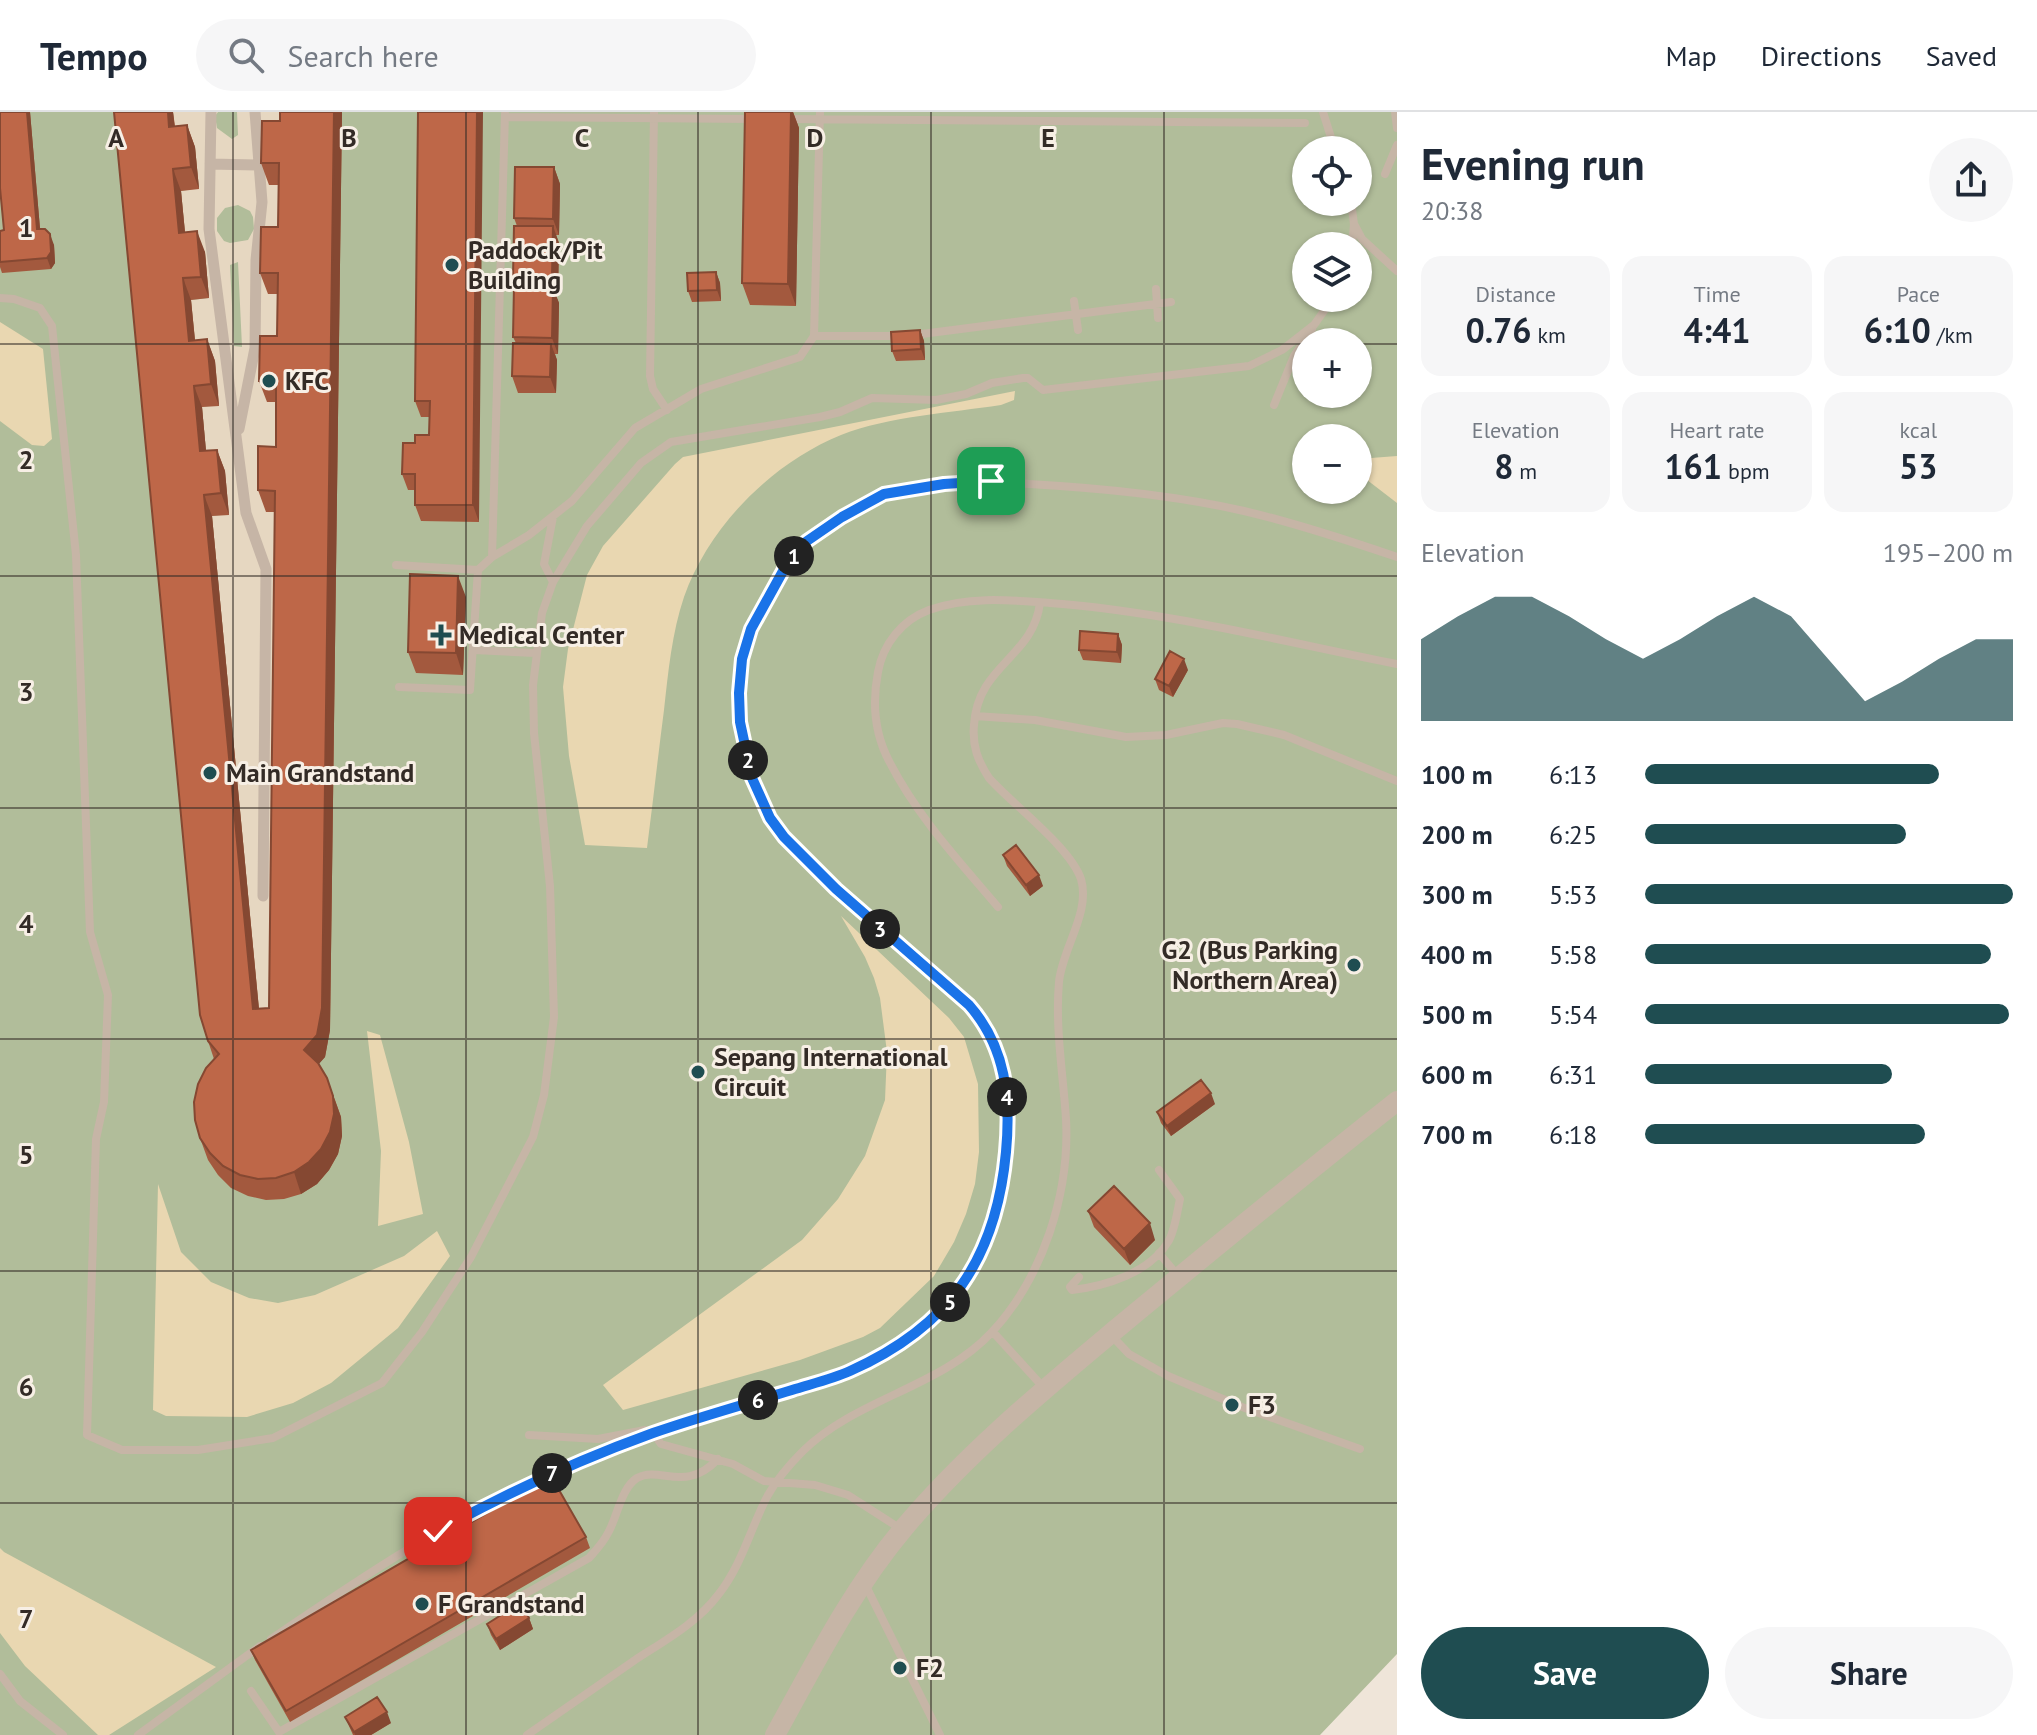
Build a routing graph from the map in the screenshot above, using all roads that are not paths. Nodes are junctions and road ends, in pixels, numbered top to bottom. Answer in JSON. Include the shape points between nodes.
{"nodes":[{"id":1,"x":211,"y":112,"type":"edge"},
{"id":2,"x":255,"y":112,"type":"edge"},
{"id":3,"x":1323,"y":112,"type":"edge"},
{"id":4,"x":1395,"y":112,"type":"edge"},
{"id":5,"x":505,"y":115,"type":"edge"},
{"id":6,"x":596,"y":115,"type":"edge"},
{"id":7,"x":654,"y":115,"type":"edge"},
{"id":8,"x":753,"y":116,"type":"edge"},
{"id":9,"x":820,"y":116,"type":"edge"},
{"id":10,"x":890,"y":116,"type":"edge"},
{"id":11,"x":767,"y":119,"type":"edge"},
{"id":12,"x":780,"y":119,"type":"edge"},
{"id":13,"x":1305,"y":123,"type":"dead end"},
{"id":14,"x":1397,"y":128,"type":"edge"},
{"id":15,"x":1331,"y":136,"type":"edge"},
{"id":16,"x":1397,"y":145,"type":"edge"},
{"id":17,"x":210,"y":164,"type":"junction"},
{"id":18,"x":259,"y":165,"type":"junction"},
{"id":19,"x":1385,"y":174,"type":"dead end"},
{"id":20,"x":1353,"y":216,"type":"edge"},
{"id":21,"x":1354,"y":224,"type":"junction"},
{"id":22,"x":1353,"y":232,"type":"edge"},
{"id":23,"x":1397,"y":271,"type":"edge"},
{"id":24,"x":1156,"y":289,"type":"dead end"},
{"id":25,"x":0,"y":298,"type":"edge"},
{"id":26,"x":1074,"y":301,"type":"dead end"},
{"id":27,"x":1171,"y":302,"type":"dead end"},
{"id":28,"x":1158,"y":304,"type":"junction"},
{"id":29,"x":1323,"y":312,"type":"edge"},
{"id":30,"x":1076,"y":314,"type":"junction"},
{"id":31,"x":1158,"y":318,"type":"dead end"},
{"id":32,"x":1314,"y":325,"type":"junction"},
{"id":33,"x":1078,"y":330,"type":"dead end"},
{"id":34,"x":814,"y":336,"type":"junction"},
{"id":35,"x":1274,"y":405,"type":"dead end"},
{"id":36,"x":667,"y":410,"type":"junction"},
{"id":37,"x":237,"y":441,"type":"junction"},
{"id":38,"x":553,"y":516,"type":"junction"},
{"id":39,"x":492,"y":557,"type":"junction"},
{"id":40,"x":1397,"y":557,"type":"edge"},
{"id":41,"x":396,"y":565,"type":"dead end"},
{"id":42,"x":478,"y":570,"type":"junction"},
{"id":43,"x":553,"y":582,"type":"junction"},
{"id":44,"x":1040,"y":603,"type":"junction"},
{"id":45,"x":474,"y":650,"type":"junction"},
{"id":46,"x":535,"y":653,"type":"junction"},
{"id":47,"x":1397,"y":664,"type":"edge"},
{"id":48,"x":399,"y":687,"type":"dead end"},
{"id":49,"x":975,"y":716,"type":"junction"},
{"id":50,"x":1397,"y":781,"type":"edge"},
{"id":51,"x":263,"y":896,"type":"dead end"},
{"id":52,"x":998,"y":907,"type":"dead end"},
{"id":53,"x":1397,"y":1101,"type":"edge"},
{"id":54,"x":1159,"y":1170,"type":"dead end"},
{"id":55,"x":1159,"y":1253,"type":"junction"},
{"id":56,"x":1079,"y":1277,"type":"dead end"},
{"id":57,"x":1179,"y":1277,"type":"junction"},
{"id":58,"x":993,"y":1332,"type":"junction"},
{"id":59,"x":1110,"y":1335,"type":"junction"},
{"id":60,"x":1045,"y":1389,"type":"junction"},
{"id":61,"x":653,"y":1433,"type":"junction"},
{"id":62,"x":529,"y":1435,"type":"dead end"},
{"id":63,"x":1360,"y":1449,"type":"dead end"},
{"id":64,"x":718,"y":1459,"type":"junction"},
{"id":65,"x":775,"y":1483,"type":"junction"},
{"id":66,"x":902,"y":1529,"type":"junction"},
{"id":67,"x":864,"y":1581,"type":"junction"},
{"id":68,"x":0,"y":1674,"type":"edge"},
{"id":69,"x":251,"y":1691,"type":"dead end"},
{"id":70,"x":782,"y":1732,"type":"edge"},
{"id":71,"x":63,"y":1735,"type":"edge"},
{"id":72,"x":138,"y":1735,"type":"edge"},
{"id":73,"x":527,"y":1735,"type":"edge"},
{"id":74,"x":940,"y":1735,"type":"edge"}],
"edges":[{"from":1,"to":17,"type":"street"},
{"from":2,"to":18,"type":"street"},
{"from":3,"to":15,"type":"lane"},
{"from":4,"to":14,"type":"lane"},
{"from":5,"to":6,"type":"lane"},
{"from":5,"to":39,"type":"lane"},
{"from":6,"to":7,"type":"lane"},
{"from":7,"to":8,"type":"lane"},
{"from":7,"to":36,"type":"lane","via":[[650,376]]},
{"from":8,"to":11,"type":"lane"},
{"from":9,"to":10,"type":"lane"},
{"from":9,"to":12,"type":"lane"},
{"from":9,"to":34,"type":"lane"},
{"from":10,"to":13,"type":"lane"},
{"from":16,"to":19,"type":"lane"},
{"from":17,"to":18,"type":"street"},
{"from":17,"to":37,"type":"street","via":[[209,229]]},
{"from":18,"to":37,"type":"street","via":[[255,348]]},
{"from":20,"to":21,"type":"lane"},
{"from":21,"to":22,"type":"lane"},
{"from":21,"to":23,"type":"lane","via":[[1362,239]]},
{"from":24,"to":28,"type":"lane"},
{"from":25,"to":46,"type":"lane","via":[[40,308],[52,326],[76,555],[90,932],[108,995],[104,1102],[96,1139],[87,1435],[122,1450],[198,1450],[273,1438],[382,1383],[471,1257],[533,1137],[554,1017],[550,886],[534,733]]},
{"from":26,"to":30,"type":"lane"},
{"from":27,"to":28,"type":"lane"},
{"from":28,"to":30,"type":"lane"},
{"from":28,"to":31,"type":"lane"},
{"from":29,"to":32,"type":"lane"},
{"from":30,"to":33,"type":"lane"},
{"from":30,"to":34,"type":"lane","via":[[914,335]]},
{"from":32,"to":35,"type":"lane","via":[[1294,356]]},
{"from":32,"to":43,"type":"lane","via":[[1282,350],[1249,366],[1043,390],[1023,378],[936,400],[872,398],[820,417],[671,442],[641,463],[587,526]]},
{"from":34,"to":36,"type":"lane","via":[[800,357],[701,389]]},
{"from":36,"to":38,"type":"lane","via":[[635,428]]},
{"from":37,"to":51,"type":"street","via":[[246,513],[266,569]]},
{"from":38,"to":39,"type":"lane"},
{"from":38,"to":43,"type":"lane","via":[[544,564]]},
{"from":39,"to":42,"type":"lane"},
{"from":40,"to":61,"type":"lane","via":[[1242,510],[1119,489],[991,481],[884,494],[807,541],[788,562],[751,629],[742,659],[740,722],[752,778],[784,837],[985,1023],[1001,1063],[1010,1114],[1003,1180],[990,1231],[964,1284],[948,1305],[898,1346],[848,1372]]},
{"from":41,"to":42,"type":"lane"},
{"from":42,"to":45,"type":"lane"},
{"from":43,"to":46,"type":"lane"},
{"from":44,"to":47,"type":"lane","via":[[1115,608]]},
{"from":44,"to":49,"type":"lane","via":[[1024,642],[986,682]]},
{"from":44,"to":52,"type":"lane","via":[[982,600],[914,617],[889,643],[875,686],[877,727],[888,760],[926,823]]},
{"from":45,"to":46,"type":"lane"},
{"from":45,"to":48,"type":"lane","via":[[470,690]]},
{"from":49,"to":50,"type":"lane","via":[[1035,720],[1126,737],[1223,723],[1256,727]]},
{"from":49,"to":58,"type":"lane","via":[[973,741],[980,765],[1073,864],[1083,895],[1059,982],[1066,1122],[1058,1205],[1029,1278]]},
{"from":53,"to":57,"type":"street"},
{"from":54,"to":55,"type":"lane","via":[[1180,1199],[1170,1240]]},
{"from":55,"to":56,"type":"lane","via":[[1120,1278],[1072,1290]]},
{"from":55,"to":57,"type":"lane"},
{"from":57,"to":59,"type":"street"},
{"from":58,"to":60,"type":"lane"},
{"from":58,"to":65,"type":"lane","via":[[946,1367],[839,1422]]},
{"from":59,"to":60,"type":"street"},
{"from":59,"to":63,"type":"lane","via":[[1129,1354],[1168,1376]]},
{"from":60,"to":66,"type":"street"},
{"from":61,"to":62,"type":"lane","via":[[598,1439]]},
{"from":61,"to":64,"type":"lane","via":[[661,1444]]},
{"from":61,"to":72,"type":"lane","via":[[549,1474],[438,1531],[235,1663]]},
{"from":64,"to":65,"type":"lane"},
{"from":64,"to":69,"type":"lane","via":[[686,1477],[638,1478],[589,1558],[279,1732]]},
{"from":65,"to":66,"type":"lane","via":[[815,1485],[848,1495]]},
{"from":65,"to":73,"type":"lane","via":[[734,1573],[707,1609]]},
{"from":66,"to":67,"type":"street"},
{"from":67,"to":70,"type":"street"},
{"from":67,"to":74,"type":"lane"},
{"from":68,"to":71,"type":"lane","via":[[20,1701]]}]}
